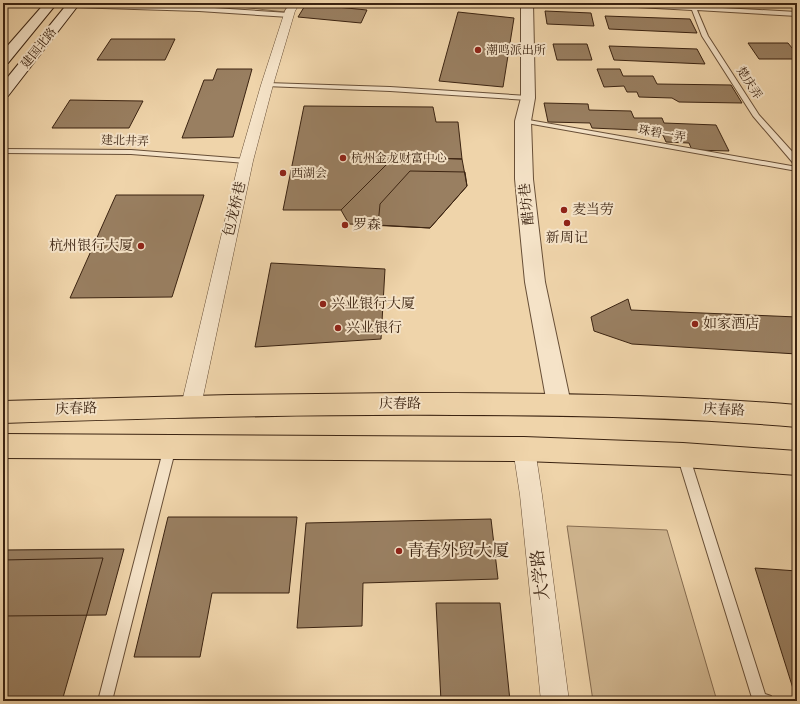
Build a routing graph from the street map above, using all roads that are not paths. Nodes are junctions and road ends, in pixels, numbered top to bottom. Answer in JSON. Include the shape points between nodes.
{"nodes":[{"id":1,"x":51,"y":3,"type":"edge"},
{"id":2,"x":527,"y":3,"type":"edge"},
{"id":3,"x":601,"y":3,"type":"edge"},
{"id":4,"x":73,"y":4,"type":"edge"},
{"id":5,"x":292,"y":9,"type":"edge"},
{"id":6,"x":694,"y":9,"type":"junction"},
{"id":7,"x":797,"y":14,"type":"edge"},
{"id":8,"x":3,"y":60,"type":"edge"},
{"id":9,"x":267,"y":85,"type":"junction"},
{"id":10,"x":3,"y":93,"type":"edge"},
{"id":11,"x":528,"y":98,"type":"junction"},
{"id":12,"x":523,"y":121,"type":"junction"},
{"id":13,"x":3,"y":151,"type":"edge"},
{"id":14,"x":246,"y":161,"type":"junction"},
{"id":15,"x":797,"y":162,"type":"edge"},
{"id":16,"x":797,"y":169,"type":"edge"},
{"id":17,"x":559,"y":404,"type":"junction"},
{"id":18,"x":191,"y":406,"type":"junction"},
{"id":19,"x":3,"y":412,"type":"edge"},
{"id":20,"x":797,"y":416,"type":"edge"},
{"id":21,"x":3,"y":446,"type":"edge"},
{"id":22,"x":170,"y":447,"type":"junction"},
{"id":23,"x":524,"y":449,"type":"junction"},
{"id":24,"x":683,"y":455,"type":"junction"},
{"id":25,"x":797,"y":463,"type":"edge"},
{"id":26,"x":105,"y":701,"type":"edge"},
{"id":27,"x":555,"y":701,"type":"edge"},
{"id":28,"x":766,"y":701,"type":"edge"}],
"edges":[{"from":1,"to":8,"type":"street","name":"建国北路"},
{"from":2,"to":11,"type":"street","name":"醋坊巷"},
{"from":3,"to":6,"type":"lane"},
{"from":4,"to":5,"type":"lane","name":"包龙桥巷","via":[[199,9]]},
{"from":4,"to":10,"type":"street","name":"建国北路"},
{"from":5,"to":9,"type":"street","name":"包龙桥巷"},
{"from":6,"to":7,"type":"lane"},
{"from":6,"to":15,"type":"lane","name":"楚庆弄","via":[[705,36],[756,116]]},
{"from":9,"to":11,"type":"lane","via":[[390,89]]},
{"from":9,"to":14,"type":"street","name":"包龙桥巷"},
{"from":11,"to":12,"type":"street","name":"醋坊巷"},
{"from":12,"to":16,"type":"lane","name":"珠碧一弄"},
{"from":12,"to":17,"type":"street","name":"醋坊巷","via":[[524,179],[535,282]]},
{"from":13,"to":14,"type":"lane","name":"建北井弄","via":[[131,152]]},
{"from":14,"to":18,"type":"street","name":"包龙桥巷"},
{"from":17,"to":18,"type":"main road","name":"庆春路"},
{"from":17,"to":20,"type":"main road","name":"庆春路","via":[[746,411]]},
{"from":18,"to":19,"type":"main road","name":"庆春路"},
{"from":21,"to":22,"type":"main road"},
{"from":22,"to":23,"type":"main road"},
{"from":22,"to":26,"type":"lane"},
{"from":23,"to":24,"type":"main road"},
{"from":23,"to":27,"type":"street","name":"大学路"},
{"from":24,"to":25,"type":"main road"},
{"from":24,"to":28,"type":"lane","via":[[760,701]]}]}
